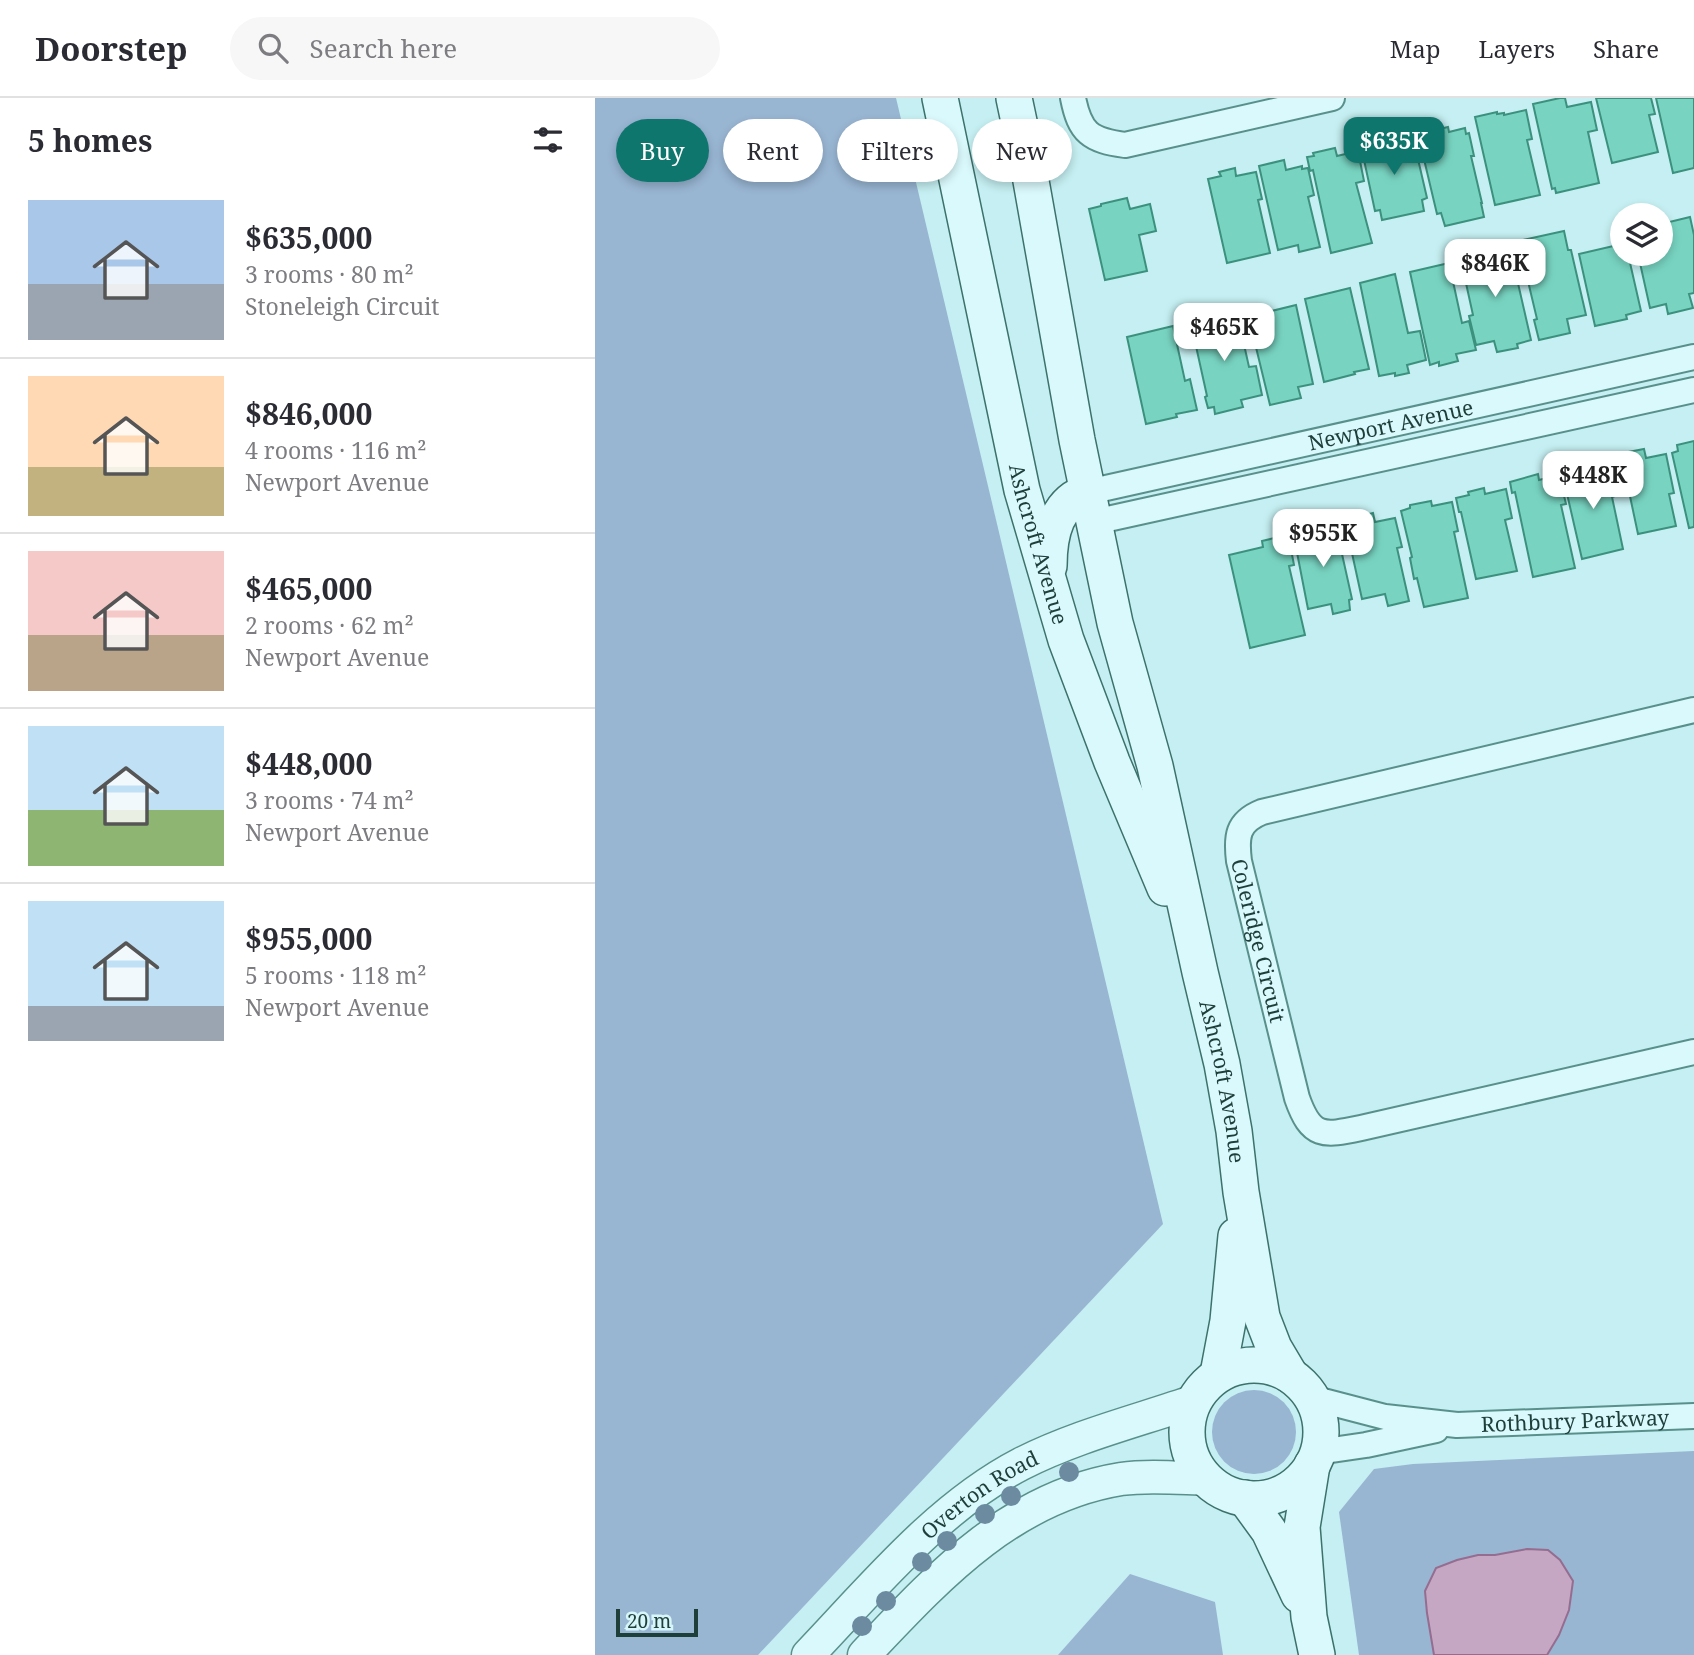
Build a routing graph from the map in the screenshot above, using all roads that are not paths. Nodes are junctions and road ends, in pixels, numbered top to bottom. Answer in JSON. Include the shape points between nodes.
{"nodes":[{"id":1,"x":940,"y":98,"type":"edge"},
{"id":2,"x":1014,"y":98,"type":"edge"},
{"id":3,"x":1073,"y":98,"type":"edge"},
{"id":4,"x":1332,"y":98,"type":"edge"},
{"id":5,"x":1694,"y":357,"type":"edge"},
{"id":6,"x":1694,"y":390,"type":"edge"},
{"id":7,"x":1091,"y":507,"type":"junction"},
{"id":8,"x":1050,"y":584,"type":"junction"},
{"id":9,"x":1694,"y":710,"type":"edge"},
{"id":10,"x":1200,"y":972,"type":"junction"},
{"id":11,"x":1694,"y":1052,"type":"edge"},
{"id":12,"x":1241,"y":1192,"type":"junction"},
{"id":13,"x":1219,"y":1374,"type":"junction"},
{"id":14,"x":1301,"y":1387,"type":"junction"},
{"id":15,"x":1195,"y":1401,"type":"junction"},
{"id":16,"x":1694,"y":1416,"type":"edge"},
{"id":17,"x":1457,"y":1425,"type":"junction"},
{"id":18,"x":1315,"y":1458,"type":"junction"},
{"id":19,"x":1207,"y":1479,"type":"junction"},
{"id":20,"x":1245,"y":1498,"type":"junction"},
{"id":21,"x":1309,"y":1617,"type":"junction"},
{"id":22,"x":808,"y":1655,"type":"edge"},
{"id":23,"x":864,"y":1655,"type":"edge"},
{"id":24,"x":1317,"y":1655,"type":"edge"}],
"edges":[{"from":1,"to":8,"type":"main road","name":"Ashcroft Avenue","via":[[1022,490]]},
{"from":2,"to":7,"type":"main road","name":"Ashcroft Avenue"},
{"from":3,"to":4,"type":"street","via":[[1082,127],[1108,143],[1125,145]]},
{"from":5,"to":7,"type":"street","name":"Newport Avenue"},
{"from":6,"to":7,"type":"street","name":"Newport Avenue"},
{"from":7,"to":8,"type":"main road","via":[[1071,499],[1064,507],[1049,550]]},
{"from":7,"to":10,"type":"main road","name":"Ashcroft Avenue"},
{"from":8,"to":10,"type":"main road","name":"Ashcroft Avenue","via":[[1112,762]]},
{"from":9,"to":11,"type":"street","name":"Coleridge Circuit","via":[[1262,812],[1246,820],[1238,852],[1297,1098],[1308,1123],[1322,1132],[1361,1128]]},
{"from":10,"to":12,"type":"main road","name":"Ashcroft Avenue","via":[[1222,1064]]},
{"from":12,"to":13,"type":"main road","name":"Ashcroft Avenue"},
{"from":12,"to":14,"type":"main road","name":"Ashcroft Avenue","via":[[1262,1317],[1274,1348]]},
{"from":13,"to":14,"type":"main road","via":[[1261,1365],[1276,1369]]},
{"from":13,"to":15,"type":"main road"},
{"from":14,"to":17,"type":"street","name":"Rothbury Parkway","via":[[1385,1417]]},
{"from":14,"to":18,"type":"main road","via":[[1318,1411],[1321,1425]]},
{"from":15,"to":19,"type":"main road","via":[[1188,1442]]},
{"from":15,"to":22,"type":"street","name":"Overton Road","via":[[1066,1443],[982,1488],[910,1547]]},
{"from":16,"to":17,"type":"street","name":"Rothbury Parkway"},
{"from":17,"to":18,"type":"street","name":"Rothbury Parkway"},
{"from":18,"to":20,"type":"main road","via":[[1305,1476],[1284,1492]]},
{"from":18,"to":21,"type":"main road","via":[[1302,1527]]},
{"from":19,"to":20,"type":"main road","via":[[1231,1495]]},
{"from":19,"to":23,"type":"street","name":"Overton Road","via":[[1122,1479],[1063,1495],[1024,1513],[944,1572]]},
{"from":20,"to":21,"type":"main road","via":[[1269,1531]]},
{"from":21,"to":24,"type":"main road"}]}
